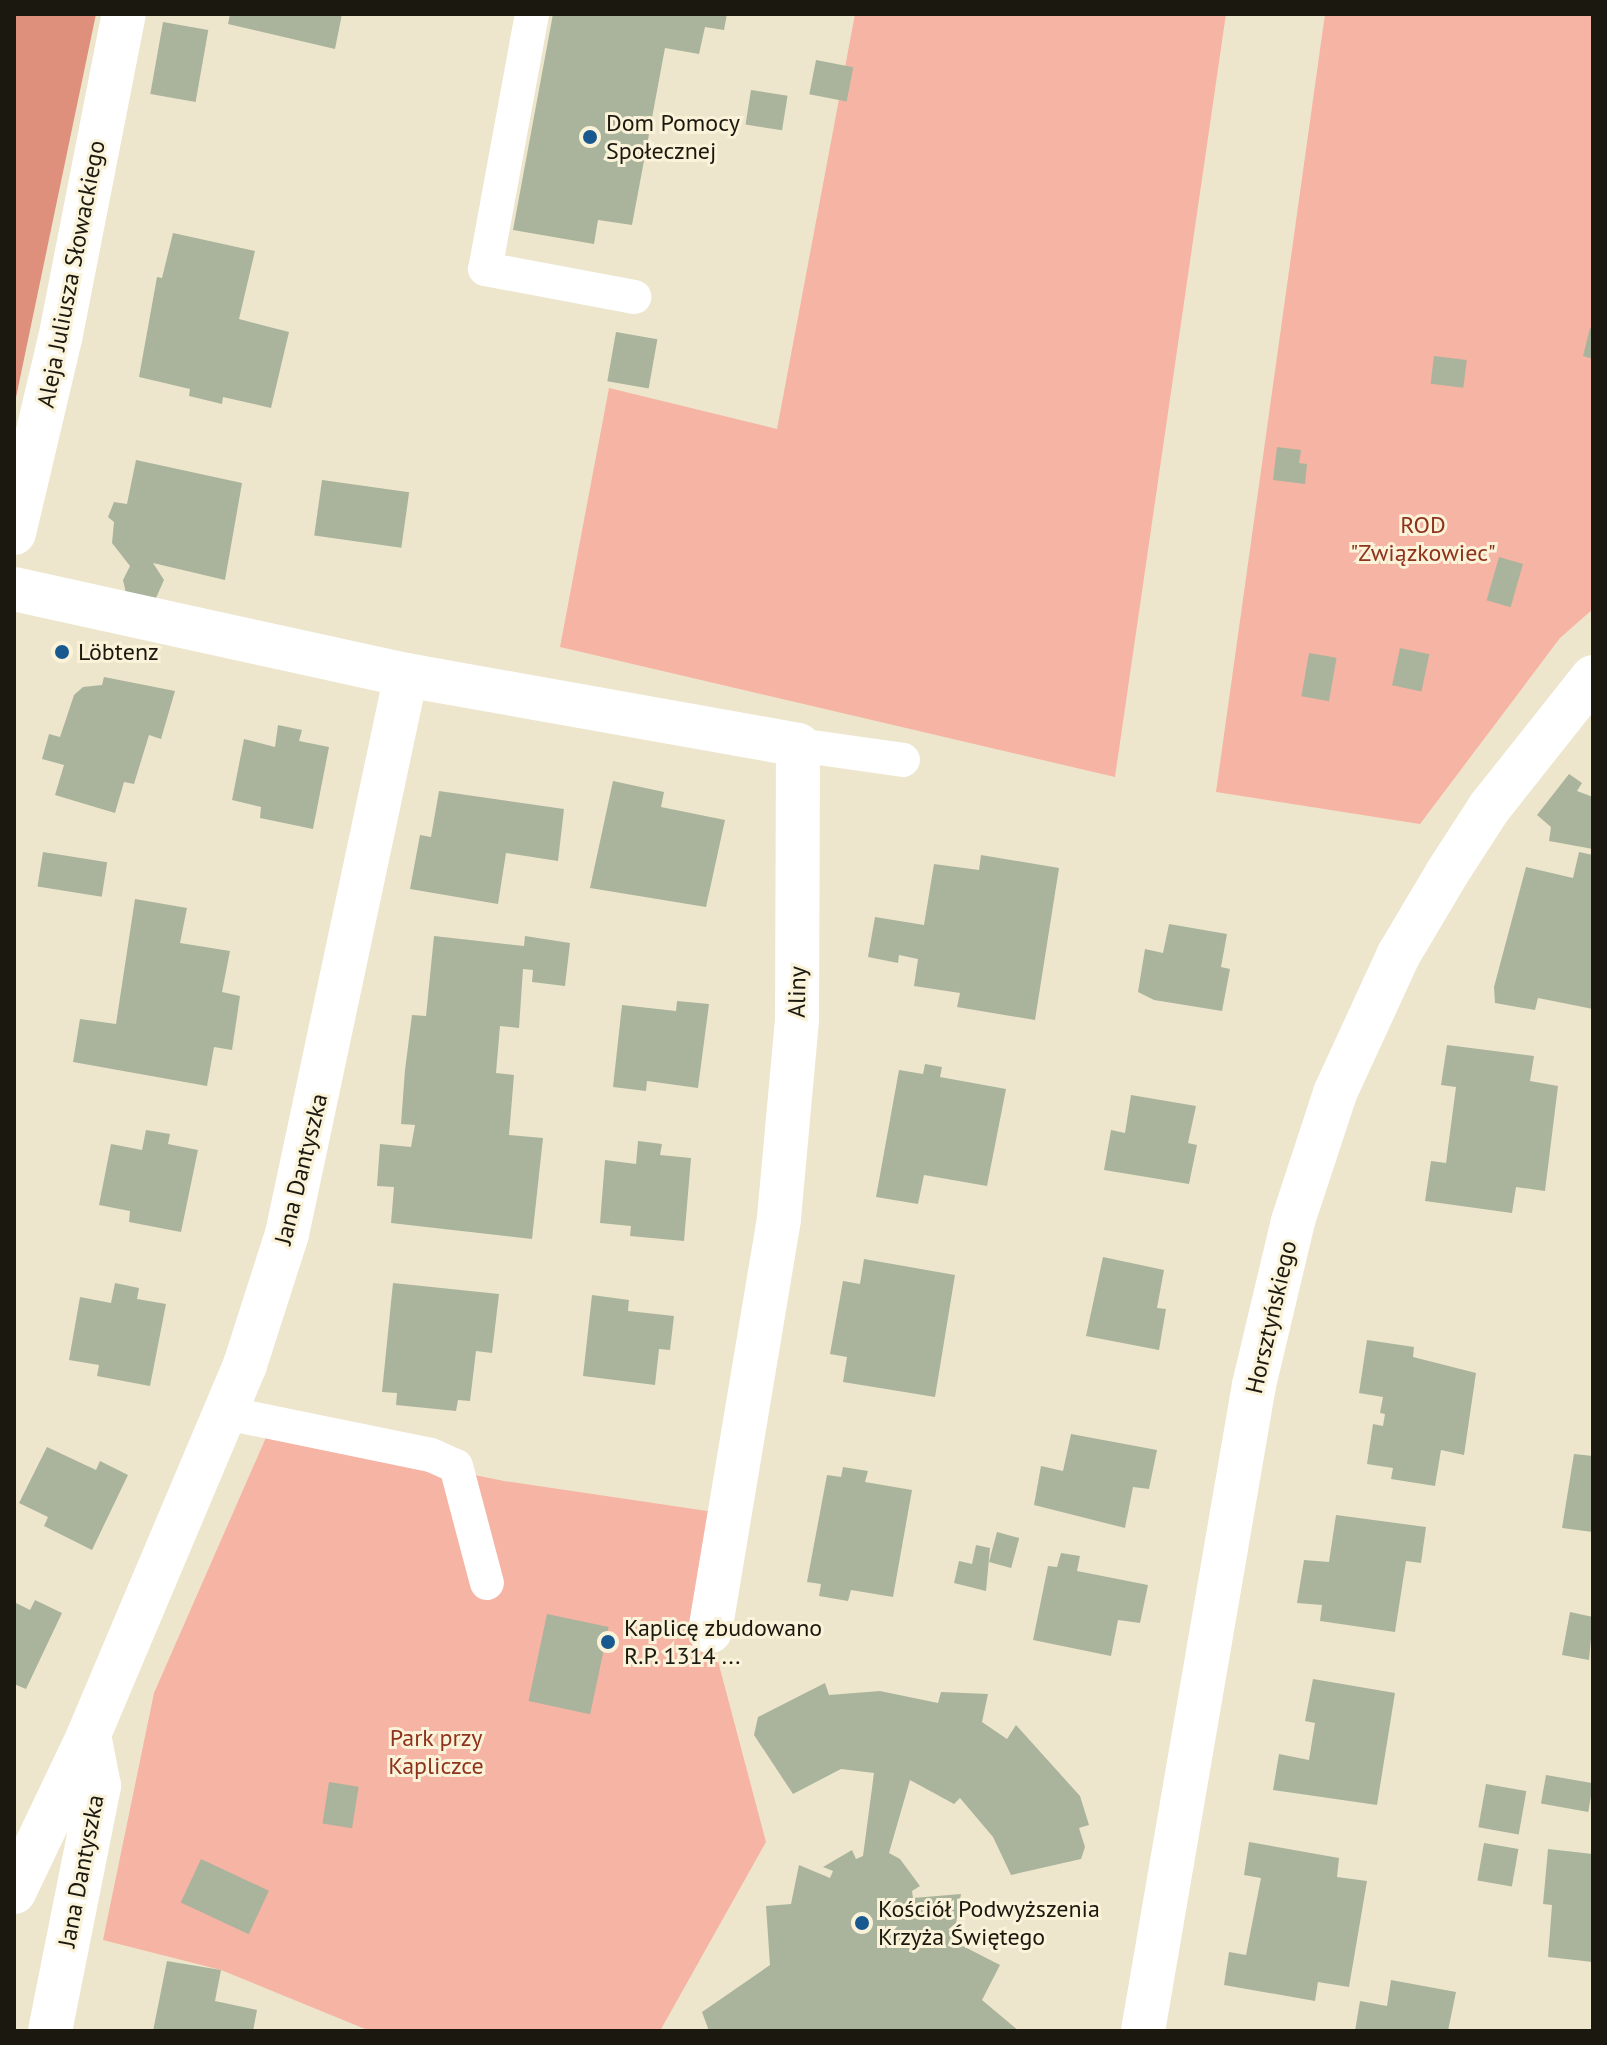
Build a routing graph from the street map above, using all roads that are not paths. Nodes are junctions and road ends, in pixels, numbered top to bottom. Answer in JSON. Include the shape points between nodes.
{"nodes":[{"id":1,"x":124,"y":14,"type":"edge"},
{"id":2,"x":532,"y":14,"type":"edge"},
{"id":3,"x":634,"y":297,"type":"dead end"},
{"id":4,"x":14,"y":533,"type":"edge"},
{"id":5,"x":14,"y":589,"type":"edge"},
{"id":6,"x":406,"y":675,"type":"junction"},
{"id":7,"x":1593,"y":677,"type":"edge"},
{"id":8,"x":798,"y":745,"type":"junction"},
{"id":9,"x":903,"y":760,"type":"dead end"},
{"id":10,"x":226,"y":1413,"type":"junction"},
{"id":11,"x":487,"y":1583,"type":"dead end"},
{"id":12,"x":710,"y":1631,"type":"dead end"},
{"id":13,"x":89,"y":1735,"type":"junction"},
{"id":14,"x":14,"y":1892,"type":"edge"},
{"id":15,"x":50,"y":2031,"type":"edge"},
{"id":16,"x":1143,"y":2031,"type":"edge"}],
"edges":[{"from":1,"to":4,"type":"street","name":"Aleja Juliusza Słowackiego","via":[[60,339]]},
{"from":2,"to":3,"type":"lane","via":[[485,269]]},
{"from":5,"to":6,"type":"street"},
{"from":6,"to":8,"type":"street"},
{"from":6,"to":10,"type":"street","name":"Jana Dantyszka","via":[[287,1234]]},
{"from":7,"to":16,"type":"street","name":"Horsztyńskiego","via":[[1489,808],[1447,873],[1399,954],[1335,1093],[1293,1221],[1254,1385]]},
{"from":8,"to":9,"type":"lane"},
{"from":8,"to":12,"type":"street","name":"Aliny","via":[[797,1020],[779,1219]]},
{"from":10,"to":11,"type":"lane","via":[[431,1455],[456,1466]]},
{"from":10,"to":13,"type":"street","name":"Jana Dantyszka"},
{"from":13,"to":14,"type":"street"},
{"from":13,"to":15,"type":"street","name":"Jana Dantyszka","via":[[99,1786]]}]}
